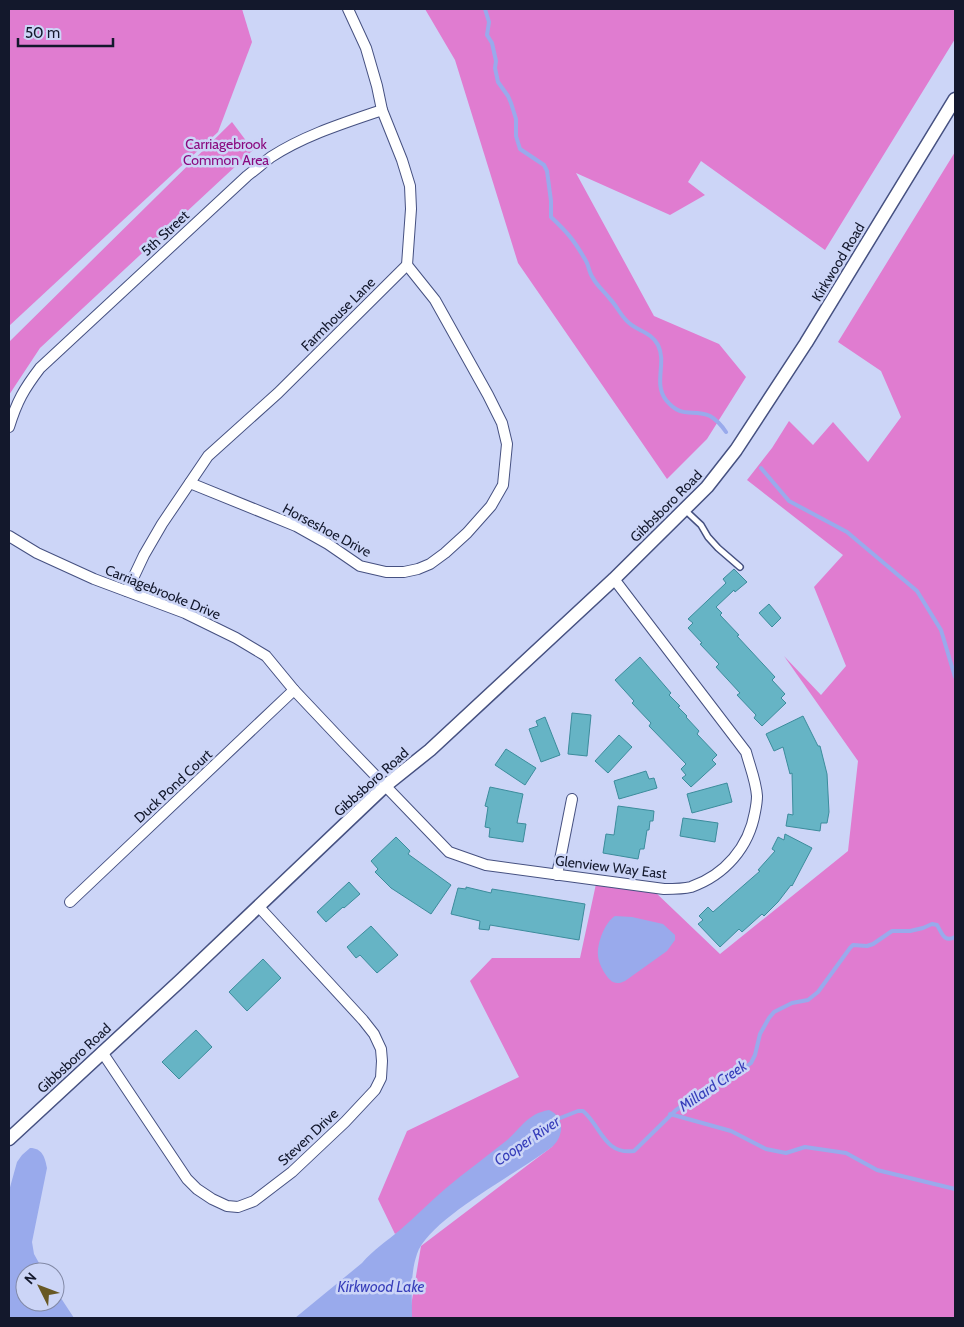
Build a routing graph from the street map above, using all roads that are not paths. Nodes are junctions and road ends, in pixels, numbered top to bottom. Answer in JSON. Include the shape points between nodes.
{"nodes":[{"id":1,"x":348,"y":9,"type":"edge"},
{"id":2,"x":955,"y":99,"type":"edge"},
{"id":3,"x":382,"y":110,"type":"junction"},
{"id":4,"x":407,"y":265,"type":"junction"},
{"id":5,"x":9,"y":427,"type":"edge"},
{"id":6,"x":744,"y":439,"type":"joint"},
{"id":7,"x":190,"y":483,"type":"junction"},
{"id":8,"x":685,"y":510,"type":"junction"},
{"id":9,"x":9,"y":536,"type":"edge"},
{"id":10,"x":740,"y":567,"type":"dead end"},
{"id":11,"x":614,"y":579,"type":"junction"},
{"id":12,"x":127,"y":591,"type":"junction"},
{"id":13,"x":294,"y":690,"type":"junction"},
{"id":14,"x":385,"y":786,"type":"junction"},
{"id":15,"x":572,"y":799,"type":"dead end"},
{"id":16,"x":557,"y":874,"type":"junction"},
{"id":17,"x":70,"y":902,"type":"dead end"},
{"id":18,"x":259,"y":907,"type":"junction"},
{"id":19,"x":102,"y":1052,"type":"junction"},
{"id":20,"x":9,"y":1139,"type":"edge"}],
"edges":[{"from":1,"to":3,"type":"street","via":[[366,48]]},
{"from":2,"to":6,"type":"street","name":"Kirkwood Road","via":[[806,344]]},
{"from":3,"to":4,"type":"street","via":[[410,186]]},
{"from":3,"to":5,"type":"street","name":"5th Street","via":[[293,144],[247,176],[40,368],[16,403]]},
{"from":4,"to":7,"type":"street","name":"Farmhouse Lane","via":[[278,393],[208,456]]},
{"from":4,"to":7,"type":"street","name":"Horseshoe Drive","via":[[435,300],[502,423],[507,444],[503,485],[491,506],[467,533],[446,553],[418,570],[386,572],[360,566],[296,526]]},
{"from":6,"to":8,"type":"street","name":"Gibbsboro Road"},
{"from":7,"to":12,"type":"street","name":"Farmhouse Lane","via":[[162,524]]},
{"from":8,"to":10,"type":"lane","via":[[718,548]]},
{"from":8,"to":11,"type":"street","name":"Gibbsboro Road"},
{"from":9,"to":12,"type":"street","name":"Carriagebrooke Drive","via":[[94,579]]},
{"from":11,"to":14,"type":"street","name":"Gibbsboro Road","via":[[430,750]]},
{"from":11,"to":16,"type":"street","name":"Glenview Way East","via":[[746,752],[757,799],[753,823],[740,850],[726,866],[709,879],[689,887],[664,889]]},
{"from":12,"to":13,"type":"street","name":"Carriagebrooke Drive","via":[[185,613],[236,638],[266,656]]},
{"from":13,"to":14,"type":"street","name":"Carriagebrooke Drive"},
{"from":13,"to":17,"type":"street","name":"Duck Pond Court"},
{"from":14,"to":16,"type":"street","name":"Glenview Way East","via":[[449,852],[486,865]]},
{"from":14,"to":18,"type":"street","name":"Gibbsboro Road"},
{"from":15,"to":16,"type":"street"},
{"from":18,"to":19,"type":"street","name":"Gibbsboro Road"},
{"from":18,"to":19,"type":"street","name":"Steven Drive","via":[[363,1020],[381,1048],[381,1078],[375,1090],[299,1166],[254,1201],[238,1207],[212,1199],[187,1179]]},
{"from":19,"to":20,"type":"street","name":"Gibbsboro Road"}]}
